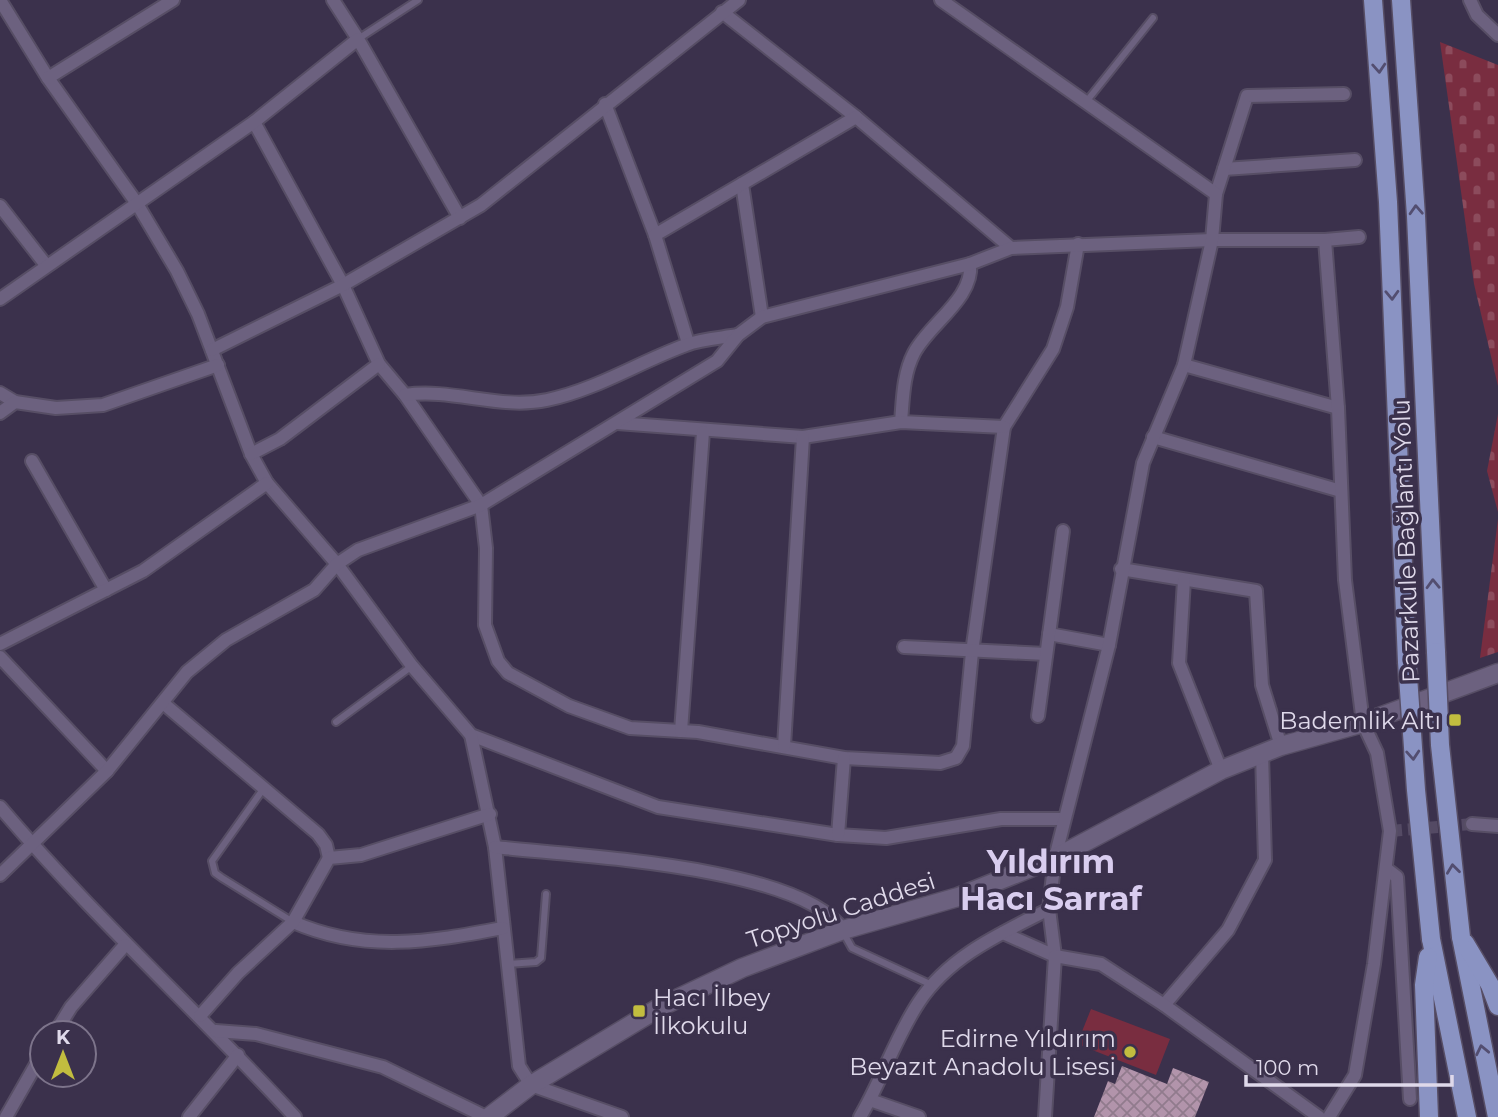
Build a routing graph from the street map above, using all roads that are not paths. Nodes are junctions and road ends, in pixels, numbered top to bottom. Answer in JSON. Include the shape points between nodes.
{"nodes":[{"id":1,"x":0,"y":0,"type":"edge"},
{"id":2,"x":173,"y":0,"type":"edge"},
{"id":3,"x":333,"y":0,"type":"edge"},
{"id":4,"x":418,"y":0,"type":"edge"},
{"id":5,"x":739,"y":0,"type":"edge"},
{"id":6,"x":940,"y":0,"type":"edge"},
{"id":7,"x":1373,"y":0,"type":"edge"},
{"id":8,"x":1401,"y":0,"type":"edge"},
{"id":9,"x":1470,"y":0,"type":"edge"},
{"id":10,"x":1483,"y":0,"type":"edge"},
{"id":11,"x":722,"y":12,"type":"junction"},
{"id":12,"x":1477,"y":15,"type":"junction"},
{"id":13,"x":1153,"y":18,"type":"dead end"},
{"id":14,"x":1498,"y":35,"type":"edge"},
{"id":15,"x":358,"y":39,"type":"junction"},
{"id":16,"x":48,"y":78,"type":"junction"},
{"id":17,"x":1344,"y":94,"type":"dead end"},
{"id":18,"x":1086,"y":102,"type":"junction"},
{"id":19,"x":605,"y":104,"type":"junction"},
{"id":20,"x":856,"y":117,"type":"junction"},
{"id":21,"x":254,"y":122,"type":"junction"},
{"id":22,"x":1355,"y":160,"type":"dead end"},
{"id":23,"x":1224,"y":169,"type":"junction"},
{"id":24,"x":742,"y":184,"type":"junction"},
{"id":25,"x":1216,"y":194,"type":"junction"},
{"id":26,"x":136,"y":202,"type":"junction"},
{"id":27,"x":0,"y":206,"type":"edge"},
{"id":28,"x":460,"y":218,"type":"junction"},
{"id":29,"x":655,"y":234,"type":"junction"},
{"id":30,"x":1359,"y":237,"type":"dead end"},
{"id":31,"x":1212,"y":240,"type":"junction"},
{"id":32,"x":1325,"y":240,"type":"junction"},
{"id":33,"x":1079,"y":244,"type":"junction"},
{"id":34,"x":1011,"y":248,"type":"junction"},
{"id":35,"x":970,"y":264,"type":"junction"},
{"id":36,"x":46,"y":265,"type":"junction"},
{"id":37,"x":343,"y":285,"type":"junction"},
{"id":38,"x":0,"y":299,"type":"edge"},
{"id":39,"x":762,"y":317,"type":"junction"},
{"id":40,"x":738,"y":335,"type":"junction"},
{"id":41,"x":688,"y":344,"type":"junction"},
{"id":42,"x":212,"y":350,"type":"junction"},
{"id":43,"x":379,"y":364,"type":"junction"},
{"id":44,"x":218,"y":365,"type":"junction"},
{"id":45,"x":1184,"y":365,"type":"junction"},
{"id":46,"x":0,"y":393,"type":"edge"},
{"id":47,"x":405,"y":395,"type":"junction"},
{"id":48,"x":15,"y":402,"type":"junction"},
{"id":49,"x":1338,"y":408,"type":"junction"},
{"id":50,"x":0,"y":413,"type":"edge"},
{"id":51,"x":901,"y":422,"type":"junction"},
{"id":52,"x":617,"y":423,"type":"junction"},
{"id":53,"x":1004,"y":426,"type":"junction"},
{"id":54,"x":704,"y":432,"type":"junction"},
{"id":55,"x":803,"y":437,"type":"junction"},
{"id":56,"x":1153,"y":437,"type":"junction"},
{"id":57,"x":251,"y":454,"type":"junction"},
{"id":58,"x":32,"y":461,"type":"dead end"},
{"id":59,"x":267,"y":483,"type":"junction"},
{"id":60,"x":1341,"y":491,"type":"junction"},
{"id":61,"x":481,"y":505,"type":"junction"},
{"id":62,"x":1063,"y":531,"type":"dead end"},
{"id":63,"x":337,"y":564,"type":"junction"},
{"id":64,"x":1121,"y":569,"type":"junction"},
{"id":65,"x":1184,"y":580,"type":"junction"},
{"id":66,"x":106,"y":590,"type":"junction"},
{"id":67,"x":1049,"y":634,"type":"junction"},
{"id":68,"x":0,"y":644,"type":"edge"},
{"id":69,"x":1109,"y":645,"type":"junction"},
{"id":70,"x":904,"y":647,"type":"dead end"},
{"id":71,"x":972,"y":650,"type":"junction"},
{"id":72,"x":1046,"y":654,"type":"junction"},
{"id":73,"x":0,"y":657,"type":"edge"},
{"id":74,"x":412,"y":666,"type":"junction"},
{"id":75,"x":1498,"y":673,"type":"edge"},
{"id":76,"x":163,"y":703,"type":"junction"},
{"id":77,"x":1038,"y":716,"type":"dead end"},
{"id":78,"x":336,"y":722,"type":"dead end"},
{"id":79,"x":1363,"y":723,"type":"junction"},
{"id":80,"x":681,"y":731,"type":"junction"},
{"id":81,"x":471,"y":736,"type":"junction"},
{"id":82,"x":784,"y":746,"type":"junction"},
{"id":83,"x":1280,"y":746,"type":"junction"},
{"id":84,"x":1262,"y":753,"type":"junction"},
{"id":85,"x":844,"y":758,"type":"junction"},
{"id":86,"x":1221,"y":770,"type":"junction"},
{"id":87,"x":107,"y":771,"type":"junction"},
{"id":88,"x":264,"y":788,"type":"junction"},
{"id":89,"x":0,"y":807,"type":"edge"},
{"id":90,"x":490,"y":814,"type":"junction"},
{"id":91,"x":1064,"y":819,"type":"junction"},
{"id":92,"x":1472,"y":824,"type":"tunnel mouth"},
{"id":93,"x":1498,"y":826,"type":"edge"},
{"id":94,"x":838,"y":835,"type":"junction"},
{"id":95,"x":33,"y":846,"type":"junction"},
{"id":96,"x":495,"y":847,"type":"junction"},
{"id":97,"x":329,"y":858,"type":"junction"},
{"id":98,"x":1055,"y":858,"type":"junction"},
{"id":99,"x":1388,"y":870,"type":"junction"},
{"id":100,"x":0,"y":875,"type":"edge"},
{"id":101,"x":546,"y":894,"type":"dead end"},
{"id":102,"x":1049,"y":909,"type":"junction"},
{"id":103,"x":293,"y":922,"type":"junction"},
{"id":104,"x":503,"y":928,"type":"junction"},
{"id":105,"x":843,"y":930,"type":"junction"},
{"id":106,"x":1003,"y":933,"type":"junction"},
{"id":107,"x":1461,"y":937,"type":"junction"},
{"id":108,"x":1431,"y":939,"type":"junction"},
{"id":109,"x":125,"y":945,"type":"junction"},
{"id":110,"x":1055,"y":956,"type":"junction"},
{"id":111,"x":507,"y":964,"type":"junction"},
{"id":112,"x":932,"y":985,"type":"junction"},
{"id":113,"x":1164,"y":1005,"type":"junction"},
{"id":114,"x":1498,"y":1006,"type":"edge"},
{"id":115,"x":201,"y":1016,"type":"junction"},
{"id":116,"x":64,"y":1019,"type":"edge"},
{"id":117,"x":216,"y":1031,"type":"junction"},
{"id":118,"x":239,"y":1055,"type":"junction"},
{"id":119,"x":28,"y":1078,"type":"edge"},
{"id":120,"x":531,"y":1085,"type":"junction"},
{"id":121,"x":1410,"y":1099,"type":"dead end"},
{"id":122,"x":870,"y":1100,"type":"junction"},
{"id":123,"x":506,"y":1111,"type":"edge"},
{"id":124,"x":1429,"y":1113,"type":"edge"},
{"id":125,"x":290,"y":1115,"type":"edge"},
{"id":126,"x":6,"y":1117,"type":"edge"},
{"id":127,"x":189,"y":1117,"type":"edge"},
{"id":128,"x":487,"y":1117,"type":"edge"},
{"id":129,"x":622,"y":1117,"type":"edge"},
{"id":130,"x":860,"y":1117,"type":"edge"},
{"id":131,"x":919,"y":1117,"type":"edge"},
{"id":132,"x":1045,"y":1117,"type":"edge"},
{"id":133,"x":1319,"y":1117,"type":"edge"},
{"id":134,"x":1329,"y":1117,"type":"edge"},
{"id":135,"x":1467,"y":1117,"type":"edge"},
{"id":136,"x":1497,"y":1117,"type":"edge"}],
"edges":[{"from":1,"to":16,"type":"street"},
{"from":2,"to":16,"type":"street"},
{"from":3,"to":15,"type":"street"},
{"from":4,"to":15,"type":"lane"},
{"from":5,"to":11,"type":"street"},
{"from":6,"to":18,"type":"street"},
{"from":7,"to":108,"type":"main road","name":"Pazarkule Bağlantı Yolu","one_way":true,"bridge":true,"via":[[1388,202],[1407,662]]},
{"from":107,"to":8,"type":"main road","name":"Pazarkule Bağlantı Yolu","one_way":true,"bridge":true,"via":[[1440,745]]},
{"from":9,"to":12,"type":"street"},
{"from":10,"to":12,"type":"street"},
{"from":11,"to":19,"type":"street"},
{"from":11,"to":20,"type":"street"},
{"from":12,"to":14,"type":"street"},
{"from":13,"to":18,"type":"lane"},
{"from":15,"to":21,"type":"street"},
{"from":15,"to":28,"type":"street"},
{"from":16,"to":26,"type":"street"},
{"from":17,"to":23,"type":"street","via":[[1247,96]]},
{"from":18,"to":25,"type":"street"},
{"from":19,"to":28,"type":"street","via":[[503,189]]},
{"from":19,"to":29,"type":"street"},
{"from":20,"to":24,"type":"street"},
{"from":20,"to":34,"type":"street"},
{"from":21,"to":26,"type":"street"},
{"from":21,"to":37,"type":"street"},
{"from":22,"to":23,"type":"street"},
{"from":23,"to":25,"type":"street"},
{"from":24,"to":29,"type":"street"},
{"from":24,"to":39,"type":"street"},
{"from":25,"to":31,"type":"street"},
{"from":26,"to":36,"type":"street"},
{"from":26,"to":42,"type":"street","via":[[177,271]]},
{"from":27,"to":36,"type":"street"},
{"from":28,"to":37,"type":"street"},
{"from":29,"to":41,"type":"street"},
{"from":30,"to":32,"type":"street"},
{"from":31,"to":32,"type":"street"},
{"from":31,"to":33,"type":"street"},
{"from":31,"to":45,"type":"street"},
{"from":32,"to":49,"type":"street"},
{"from":33,"to":34,"type":"street"},
{"from":33,"to":53,"type":"street","via":[[1053,349]]},
{"from":34,"to":35,"type":"street"},
{"from":35,"to":39,"type":"street"},
{"from":35,"to":51,"type":"street","via":[[965,289],[912,356]]},
{"from":36,"to":38,"type":"street"},
{"from":37,"to":42,"type":"street"},
{"from":37,"to":43,"type":"street"},
{"from":39,"to":40,"type":"street"},
{"from":40,"to":41,"type":"street"},
{"from":40,"to":52,"type":"street","via":[[717,361]]},
{"from":41,"to":47,"type":"street","via":[[575,393],[545,401],[489,402],[442,393]]},
{"from":42,"to":44,"type":"street"},
{"from":43,"to":47,"type":"street"},
{"from":43,"to":57,"type":"street","via":[[280,439]]},
{"from":44,"to":48,"type":"street","via":[[103,405],[55,408]]},
{"from":44,"to":57,"type":"street"},
{"from":45,"to":49,"type":"street"},
{"from":45,"to":56,"type":"street"},
{"from":46,"to":48,"type":"street"},
{"from":47,"to":61,"type":"street"},
{"from":48,"to":50,"type":"street"},
{"from":49,"to":60,"type":"street"},
{"from":51,"to":53,"type":"street"},
{"from":51,"to":55,"type":"street"},
{"from":52,"to":54,"type":"street"},
{"from":52,"to":61,"type":"street"},
{"from":53,"to":71,"type":"street"},
{"from":54,"to":55,"type":"street"},
{"from":54,"to":80,"type":"street"},
{"from":55,"to":82,"type":"street"},
{"from":56,"to":60,"type":"street"},
{"from":56,"to":64,"type":"street","via":[[1143,463]]},
{"from":57,"to":59,"type":"street"},
{"from":58,"to":66,"type":"street"},
{"from":59,"to":63,"type":"street"},
{"from":59,"to":66,"type":"street","via":[[168,556]]},
{"from":60,"to":79,"type":"street","via":[[1345,580]]},
{"from":61,"to":63,"type":"street","via":[[358,550]]},
{"from":61,"to":80,"type":"street","via":[[486,548],[485,625],[508,673],[569,706],[630,728]]},
{"from":62,"to":67,"type":"street"},
{"from":63,"to":74,"type":"street"},
{"from":63,"to":76,"type":"street","via":[[314,590],[204,657]]},
{"from":64,"to":65,"type":"street"},
{"from":64,"to":69,"type":"street"},
{"from":65,"to":83,"type":"street","via":[[1256,591],[1262,685]]},
{"from":65,"to":86,"type":"street","via":[[1179,663]]},
{"from":66,"to":68,"type":"street"},
{"from":67,"to":69,"type":"street"},
{"from":67,"to":72,"type":"street"},
{"from":69,"to":91,"type":"street"},
{"from":70,"to":71,"type":"street"},
{"from":71,"to":72,"type":"street"},
{"from":71,"to":85,"type":"street","via":[[963,746],[956,758],[940,763]]},
{"from":72,"to":77,"type":"street"},
{"from":73,"to":87,"type":"street"},
{"from":74,"to":78,"type":"lane"},
{"from":74,"to":81,"type":"street"},
{"from":75,"to":79,"type":"street","name":"Topyolu Caddesi"},
{"from":76,"to":87,"type":"street"},
{"from":76,"to":88,"type":"street"},
{"from":79,"to":83,"type":"street","name":"Topyolu Caddesi"},
{"from":79,"to":99,"type":"street","via":[[1377,753],[1388,818]]},
{"from":80,"to":82,"type":"street"},
{"from":81,"to":90,"type":"street"},
{"from":81,"to":94,"type":"street","via":[[658,807]]},
{"from":82,"to":85,"type":"street"},
{"from":83,"to":84,"type":"street","name":"Topyolu Caddesi"},
{"from":84,"to":86,"type":"street","name":"Topyolu Caddesi"},
{"from":84,"to":113,"type":"street","via":[[1265,860],[1228,930]]},
{"from":85,"to":94,"type":"street"},
{"from":86,"to":98,"type":"street","name":"Topyolu Caddesi"},
{"from":87,"to":95,"type":"street"},
{"from":88,"to":97,"type":"street","via":[[318,834]]},
{"from":88,"to":103,"type":"lane","via":[[212,861],[215,873]]},
{"from":89,"to":95,"type":"street"},
{"from":90,"to":96,"type":"street"},
{"from":90,"to":97,"type":"street","via":[[361,855]]},
{"from":91,"to":94,"type":"street","via":[[1001,819],[886,838]]},
{"from":91,"to":98,"type":"street"},
{"from":92,"to":93,"type":"street"},
{"from":95,"to":100,"type":"street"},
{"from":95,"to":109,"type":"street"},
{"from":96,"to":104,"type":"street"},
{"from":96,"to":105,"type":"street","via":[[638,862],[768,887],[819,907]]},
{"from":97,"to":103,"type":"street"},
{"from":98,"to":102,"type":"street"},
{"from":98,"to":105,"type":"street","name":"Topyolu Caddesi","via":[[958,897]]},
{"from":99,"to":121,"type":"street","via":[[1397,877]]},
{"from":99,"to":134,"type":"street","via":[[1354,1075]]},
{"from":101,"to":111,"type":"lane","via":[[541,958]]},
{"from":102,"to":106,"type":"street"},
{"from":102,"to":110,"type":"street"},
{"from":103,"to":104,"type":"street","via":[[335,938],[385,944],[428,942]]},
{"from":103,"to":115,"type":"street","via":[[238,973]]},
{"from":104,"to":111,"type":"street"},
{"from":105,"to":112,"type":"lane","via":[[852,948]]},
{"from":105,"to":120,"type":"street","name":"Topyolu Caddesi","via":[[742,968],[662,1006]]},
{"from":106,"to":110,"type":"street"},
{"from":106,"to":112,"type":"street","via":[[963,957]]},
{"from":107,"to":114,"type":"main road"},
{"from":136,"to":107,"type":"main road","name":"Pazarkule Bağlantı Yolu","one_way":true},
{"from":108,"to":124,"type":"main road","via":[[1424,985]]},
{"from":108,"to":135,"type":"main road","name":"Pazarkule Bağlantı Yolu"},
{"from":109,"to":115,"type":"street"},
{"from":109,"to":116,"type":"street"},
{"from":110,"to":113,"type":"street","via":[[1101,964]]},
{"from":110,"to":132,"type":"street"},
{"from":111,"to":120,"type":"street","via":[[519,1066]]},
{"from":112,"to":122,"type":"street"},
{"from":113,"to":133,"type":"street"},
{"from":115,"to":117,"type":"street"},
{"from":117,"to":118,"type":"street"},
{"from":117,"to":128,"type":"street","via":[[256,1034],[383,1067]]},
{"from":118,"to":125,"type":"street"},
{"from":118,"to":127,"type":"street"},
{"from":119,"to":126,"type":"street"},
{"from":120,"to":123,"type":"street","name":"Topyolu Caddesi"},
{"from":120,"to":129,"type":"street"},
{"from":122,"to":130,"type":"street"},
{"from":122,"to":131,"type":"street"},
{"from":123,"to":128,"type":"street","name":"Topyolu Caddesi"}]}
